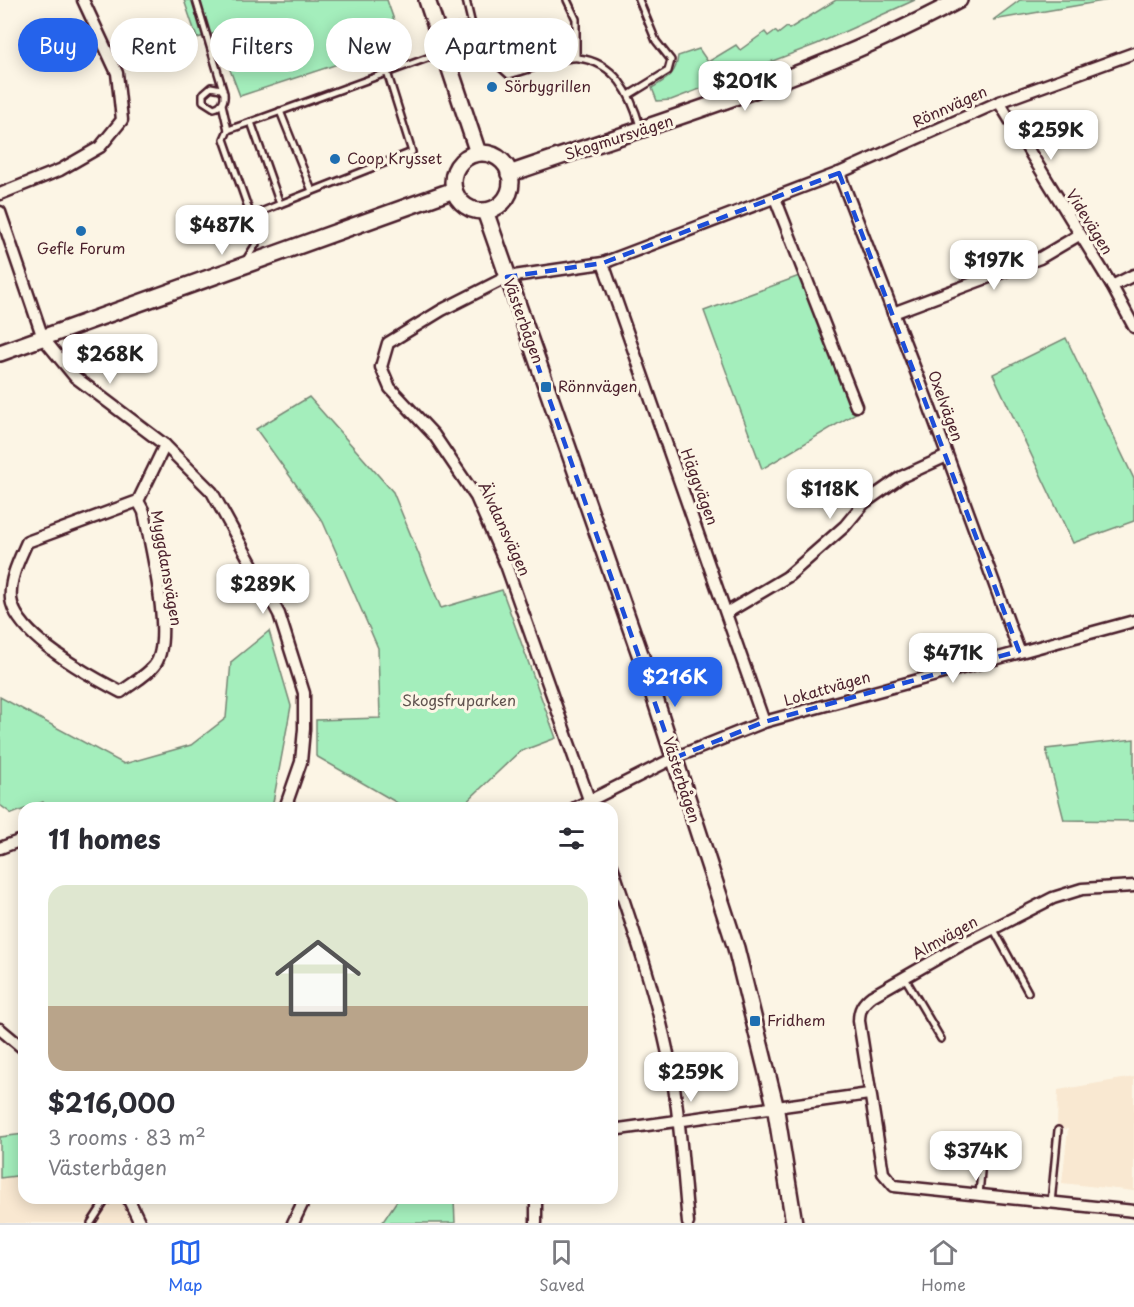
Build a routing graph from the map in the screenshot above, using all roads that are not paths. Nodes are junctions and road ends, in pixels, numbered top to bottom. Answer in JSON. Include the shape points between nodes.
{"nodes":[{"id":1,"x":82,"y":0,"type":"edge"},
{"id":2,"x":196,"y":0,"type":"edge"},
{"id":3,"x":427,"y":0,"type":"edge"},
{"id":4,"x":466,"y":0,"type":"edge"},
{"id":5,"x":567,"y":0,"type":"edge"},
{"id":6,"x":639,"y":0,"type":"edge"},
{"id":7,"x":959,"y":0,"type":"edge"},
{"id":8,"x":433,"y":18,"type":"edge"},
{"id":9,"x":470,"y":18,"type":"edge"},
{"id":10,"x":576,"y":18,"type":"edge"},
{"id":11,"x":1134,"y":53,"type":"edge"},
{"id":12,"x":578,"y":58,"type":"edge"},
{"id":13,"x":387,"y":72,"type":"joint"},
{"id":14,"x":451,"y":72,"type":"edge"},
{"id":15,"x":506,"y":72,"type":"edge"},
{"id":16,"x":520,"y":72,"type":"edge"},
{"id":17,"x":224,"y":93,"type":"junction"},
{"id":18,"x":629,"y":95,"type":"junction"},
{"id":19,"x":999,"y":102,"type":"junction"},
{"id":20,"x":222,"y":104,"type":"junction"},
{"id":21,"x":280,"y":111,"type":"junction"},
{"id":22,"x":251,"y":122,"type":"junction"},
{"id":23,"x":228,"y":130,"type":"junction"},
{"id":24,"x":642,"y":131,"type":"junction"},
{"id":25,"x":477,"y":153,"type":"junction"},
{"id":26,"x":838,"y":173,"type":"junction"},
{"id":27,"x":509,"y":174,"type":"junction"},
{"id":28,"x":454,"y":190,"type":"junction"},
{"id":29,"x":312,"y":191,"type":"junction"},
{"id":30,"x":0,"y":194,"type":"edge"},
{"id":31,"x":775,"y":198,"type":"junction"},
{"id":32,"x":280,"y":204,"type":"junction"},
{"id":33,"x":485,"y":211,"type":"junction"},
{"id":34,"x":0,"y":212,"type":"edge"},
{"id":35,"x":251,"y":216,"type":"junction"},
{"id":36,"x":1079,"y":235,"type":"junction"},
{"id":37,"x":603,"y":263,"type":"junction"},
{"id":38,"x":242,"y":267,"type":"junction"},
{"id":39,"x":1134,"y":275,"type":"edge"},
{"id":40,"x":507,"y":277,"type":"junction"},
{"id":41,"x":1112,"y":286,"type":"junction"},
{"id":42,"x":893,"y":313,"type":"junction"},
{"id":43,"x":1134,"y":327,"type":"edge"},
{"id":44,"x":43,"y":338,"type":"junction"},
{"id":45,"x":0,"y":353,"type":"edge"},
{"id":46,"x":856,"y":406,"type":"dead end"},
{"id":47,"x":165,"y":445,"type":"junction"},
{"id":48,"x":947,"y":456,"type":"junction"},
{"id":49,"x":138,"y":501,"type":"junction"},
{"id":50,"x":728,"y":612,"type":"junction"},
{"id":51,"x":1134,"y":621,"type":"edge"},
{"id":52,"x":1019,"y":651,"type":"junction"},
{"id":53,"x":764,"y":722,"type":"junction"},
{"id":54,"x":674,"y":758,"type":"junction"},
{"id":55,"x":287,"y":802,"type":"edge"},
{"id":56,"x":590,"y":802,"type":"edge"},
{"id":57,"x":595,"y":802,"type":"edge"},
{"id":58,"x":18,"y":843,"type":"edge"},
{"id":59,"x":0,"y":848,"type":"edge"},
{"id":60,"x":618,"y":884,"type":"edge"},
{"id":61,"x":1134,"y":886,"type":"edge"},
{"id":62,"x":993,"y":928,"type":"junction"},
{"id":63,"x":905,"y":978,"type":"junction"},
{"id":64,"x":1028,"y":992,"type":"dead end"},
{"id":65,"x":0,"y":1029,"type":"edge"},
{"id":66,"x":941,"y":1039,"type":"dead end"},
{"id":67,"x":18,"y":1044,"type":"edge"},
{"id":68,"x":869,"y":1094,"type":"junction"},
{"id":69,"x":775,"y":1105,"type":"junction"},
{"id":70,"x":679,"y":1119,"type":"junction"},
{"id":71,"x":618,"y":1129,"type":"edge"},
{"id":72,"x":1058,"y":1130,"type":"dead end"},
{"id":73,"x":982,"y":1160,"type":"dead end"},
{"id":74,"x":978,"y":1196,"type":"junction"},
{"id":75,"x":1051,"y":1203,"type":"junction"},
{"id":76,"x":103,"y":1204,"type":"edge"},
{"id":77,"x":131,"y":1204,"type":"edge"},
{"id":78,"x":301,"y":1204,"type":"edge"},
{"id":79,"x":536,"y":1204,"type":"edge"},
{"id":80,"x":1134,"y":1211,"type":"edge"},
{"id":81,"x":91,"y":1223,"type":"edge"},
{"id":82,"x":140,"y":1223,"type":"edge"},
{"id":83,"x":293,"y":1223,"type":"edge"},
{"id":84,"x":536,"y":1223,"type":"edge"},
{"id":85,"x":688,"y":1223,"type":"edge"},
{"id":86,"x":794,"y":1223,"type":"edge"}],
"edges":[{"from":1,"to":30,"type":"street","via":[[117,73],[122,120],[100,147],[60,170]]},
{"from":2,"to":17,"type":"lane"},
{"from":3,"to":8,"type":"street"},
{"from":4,"to":9,"type":"lane"},
{"from":5,"to":10,"type":"lane"},
{"from":6,"to":18,"type":"lane","via":[[656,41],[671,60],[668,71]]},
{"from":7,"to":24,"type":"street","name":"Skogmursvägen","via":[[905,29],[781,81]]},
{"from":11,"to":19,"type":"street","name":"Rönnvägen"},
{"from":12,"to":18,"type":"lane","via":[[602,64]]},
{"from":13,"to":21,"type":"lane"},
{"from":13,"to":29,"type":"lane","via":[[412,152]]},
{"from":14,"to":25,"type":"street"},
{"from":15,"to":16,"type":"lane"},
{"from":17,"to":20,"type":"lane"},
{"from":17,"to":20,"type":"lane","via":[[211,87],[203,94],[203,102],[209,108]]},
{"from":18,"to":24,"type":"lane"},
{"from":19,"to":26,"type":"street","name":"Rönnvägen"},
{"from":19,"to":36,"type":"street","name":"Videvägen"},
{"from":20,"to":23,"type":"lane"},
{"from":21,"to":22,"type":"lane"},
{"from":21,"to":29,"type":"lane"},
{"from":22,"to":23,"type":"lane"},
{"from":22,"to":32,"type":"lane"},
{"from":23,"to":35,"type":"lane","via":[[224,139]]},
{"from":24,"to":27,"type":"street","name":"Skogmursvägen"},
{"from":25,"to":27,"type":"street","via":[[501,160]]},
{"from":25,"to":28,"type":"street","via":[[460,162],[452,180]]},
{"from":26,"to":31,"type":"street","name":"Rönnvägen"},
{"from":26,"to":42,"type":"street","name":"Oxelvägen"},
{"from":27,"to":33,"type":"street","via":[[508,194],[495,208]]},
{"from":28,"to":33,"type":"street","via":[[469,209]]},
{"from":28,"to":38,"type":"street"},
{"from":29,"to":32,"type":"lane"},
{"from":31,"to":37,"type":"street","name":"Rönnvägen"},
{"from":31,"to":46,"type":"street"},
{"from":32,"to":35,"type":"lane"},
{"from":33,"to":40,"type":"street","name":"Västerbågen"},
{"from":34,"to":44,"type":"street"},
{"from":35,"to":38,"type":"lane","via":[[256,244]]},
{"from":36,"to":41,"type":"street","name":"Videvägen"},
{"from":36,"to":42,"type":"street","via":[[1040,258]]},
{"from":37,"to":40,"type":"street","name":"Rönnvägen"},
{"from":37,"to":50,"type":"street","name":"Häggvägen"},
{"from":38,"to":44,"type":"street"},
{"from":39,"to":41,"type":"street"},
{"from":40,"to":54,"type":"street","name":"Västerbågen"},
{"from":40,"to":56,"type":"street","name":"Älvdansvägen","via":[[388,343],[381,367],[390,388],[434,435],[476,497],[510,575]]},
{"from":41,"to":43,"type":"street","name":"Videvägen"},
{"from":42,"to":48,"type":"street","name":"Oxelvägen"},
{"from":44,"to":45,"type":"street"},
{"from":44,"to":47,"type":"street","via":[[75,376]]},
{"from":47,"to":49,"type":"street","name":"Myggdansvägen"},
{"from":47,"to":55,"type":"street","via":[[212,492],[279,614],[304,693],[301,762]]},
{"from":48,"to":50,"type":"street","via":[[901,477],[864,503],[845,526],[787,577]]},
{"from":48,"to":52,"type":"street","name":"Oxelvägen"},
{"from":49,"to":49,"type":"street","name":"Myggdansvägen","via":[[144,512],[162,615],[163,646],[155,666],[121,692],[90,676],[28,632],[11,601],[13,572],[27,542]]},
{"from":50,"to":53,"type":"street","name":"Häggvägen"},
{"from":51,"to":52,"type":"street","name":"Lokattvägen"},
{"from":52,"to":53,"type":"street","name":"Lokattvägen"},
{"from":53,"to":54,"type":"street","name":"Lokattvägen"},
{"from":54,"to":57,"type":"street","name":"Lokattvägen"},
{"from":54,"to":69,"type":"street","name":"Västerbågen","via":[[736,948]]},
{"from":58,"to":59,"type":"street"},
{"from":60,"to":70,"type":"street","via":[[670,1063]]},
{"from":61,"to":62,"type":"street","name":"Almvägen","via":[[1073,892]]},
{"from":62,"to":63,"type":"street","name":"Almvägen"},
{"from":62,"to":64,"type":"lane"},
{"from":63,"to":66,"type":"lane"},
{"from":63,"to":68,"type":"street","name":"Almvägen","via":[[872,996],[859,1012]]},
{"from":65,"to":67,"type":"street"},
{"from":68,"to":69,"type":"street"},
{"from":68,"to":74,"type":"street","name":"Almvägen","via":[[882,1173],[894,1186]]},
{"from":69,"to":70,"type":"street"},
{"from":69,"to":86,"type":"street","name":"Västerbågen"},
{"from":70,"to":71,"type":"street"},
{"from":70,"to":85,"type":"street"},
{"from":72,"to":75,"type":"lane"},
{"from":73,"to":74,"type":"lane"},
{"from":74,"to":75,"type":"street","name":"Almvägen"},
{"from":75,"to":80,"type":"street","name":"Almvägen"},
{"from":76,"to":81,"type":"lane"},
{"from":77,"to":82,"type":"street"},
{"from":78,"to":83,"type":"street"},
{"from":79,"to":84,"type":"street"}]}
